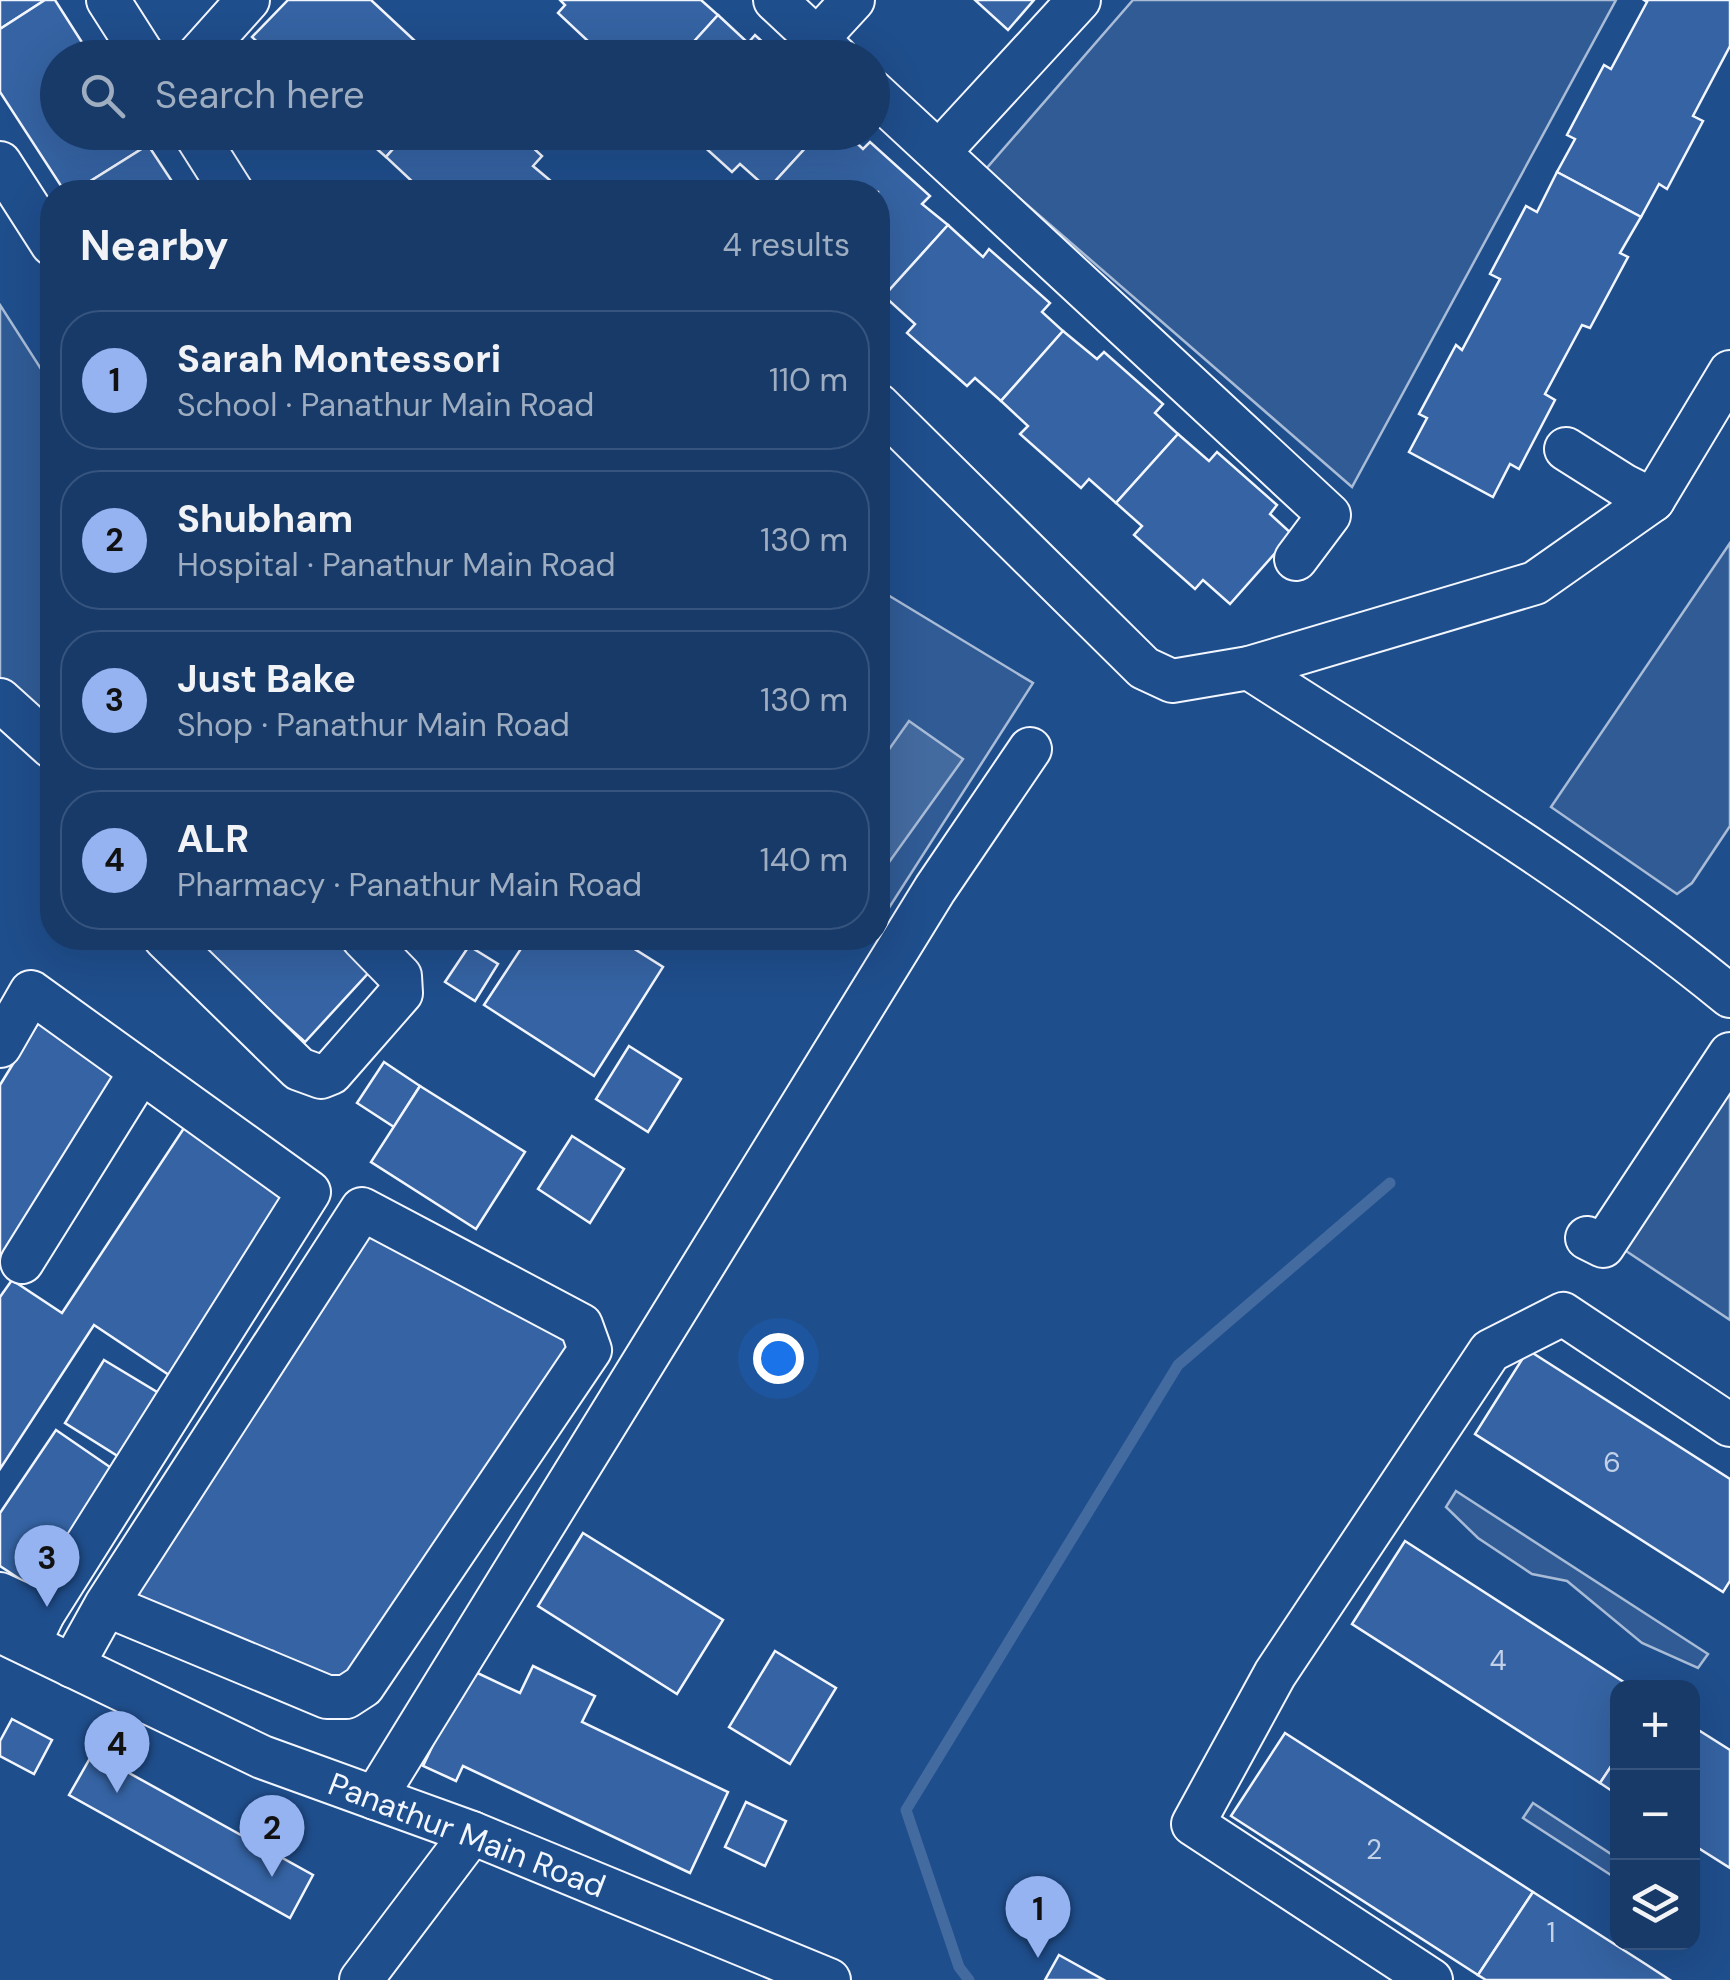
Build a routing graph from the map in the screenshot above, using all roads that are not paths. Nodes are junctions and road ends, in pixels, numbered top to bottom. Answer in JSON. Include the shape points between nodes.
{"nodes":[{"id":1,"x":108,"y":0,"type":"edge"},
{"id":2,"x":775,"y":0,"type":"edge"},
{"id":3,"x":853,"y":0,"type":"edge"},
{"id":4,"x":1079,"y":0,"type":"edge"},
{"id":5,"x":134,"y":40,"type":"edge"},
{"id":6,"x":818,"y":40,"type":"edge"},
{"id":7,"x":831,"y":40,"type":"edge"},
{"id":8,"x":890,"y":107,"type":"edge"},
{"id":9,"x":205,"y":150,"type":"edge"},
{"id":10,"x":939,"y":152,"type":"junction"},
{"id":11,"x":0,"y":164,"type":"edge"},
{"id":12,"x":224,"y":180,"type":"edge"},
{"id":13,"x":40,"y":226,"type":"edge"},
{"id":14,"x":1730,"y":372,"type":"edge"},
{"id":15,"x":890,"y":417,"type":"edge"},
{"id":16,"x":1566,"y":450,"type":"dead end"},
{"id":17,"x":1653,"y":500,"type":"junction"},
{"id":18,"x":1296,"y":559,"type":"dead end"},
{"id":19,"x":1249,"y":668,"type":"junction"},
{"id":20,"x":0,"y":700,"type":"edge"},
{"id":21,"x":40,"y":736,"type":"edge"},
{"id":22,"x":1030,"y":750,"type":"dead end"},
{"id":23,"x":176,"y":950,"type":"edge"},
{"id":24,"x":375,"y":950,"type":"edge"},
{"id":25,"x":1730,"y":996,"type":"edge"},
{"id":26,"x":0,"y":1046,"type":"edge"},
{"id":27,"x":1730,"y":1054,"type":"edge"},
{"id":28,"x":141,"y":1071,"type":"junction"},
{"id":29,"x":1588,"y":1238,"type":"dead end"},
{"id":30,"x":22,"y":1262,"type":"dead end"},
{"id":31,"x":1730,"y":1425,"type":"edge"},
{"id":32,"x":0,"y":1594,"type":"edge"},
{"id":33,"x":106,"y":1605,"type":"junction"},
{"id":34,"x":24,"y":1629,"type":"edge"},
{"id":35,"x":72,"y":1666,"type":"junction"},
{"id":36,"x":375,"y":1798,"type":"junction"},
{"id":37,"x":472,"y":1833,"type":"junction"},
{"id":38,"x":361,"y":1980,"type":"edge"},
{"id":39,"x":829,"y":1980,"type":"edge"},
{"id":40,"x":1430,"y":1980,"type":"edge"}],
"edges":[{"from":1,"to":5,"type":"street"},
{"from":2,"to":6,"type":"street"},
{"from":3,"to":7,"type":"street"},
{"from":4,"to":10,"type":"street"},
{"from":8,"to":10,"type":"street"},
{"from":9,"to":12,"type":"street"},
{"from":10,"to":18,"type":"street","via":[[1330,515]]},
{"from":11,"to":13,"type":"street"},
{"from":14,"to":17,"type":"street"},
{"from":15,"to":19,"type":"street","via":[[1144,668],[1172,681]]},
{"from":16,"to":17,"type":"street"},
{"from":17,"to":19,"type":"street","via":[[1536,583]]},
{"from":19,"to":25,"type":"street","via":[[1590,889]]},
{"from":20,"to":21,"type":"street"},
{"from":22,"to":36,"type":"street","via":[[935,889]]},
{"from":23,"to":24,"type":"street","via":[[299,1069],[320,1078],[401,993],[400,976]]},
{"from":26,"to":28,"type":"street","via":[[31,992]]},
{"from":27,"to":29,"type":"street","via":[[1603,1246]]},
{"from":28,"to":30,"type":"street"},
{"from":28,"to":34,"type":"street","via":[[309,1192]]},
{"from":31,"to":40,"type":"street","via":[[1563,1314],[1490,1351],[1275,1674],[1193,1824]]},
{"from":32,"to":34,"type":"street","name":"Panathur Main Road"},
{"from":33,"to":33,"type":"street","via":[[327,1697],[346,1697],[363,1686],[590,1350],[581,1325],[362,1209]]},
{"from":33,"to":35,"type":"street"},
{"from":34,"to":35,"type":"street","name":"Panathur Main Road"},
{"from":35,"to":36,"type":"street","name":"Panathur Main Road","via":[[262,1757]]},
{"from":36,"to":37,"type":"street","name":"Panathur Main Road"},
{"from":37,"to":38,"type":"street"},
{"from":37,"to":39,"type":"street","name":"Panathur Main Road"}]}
